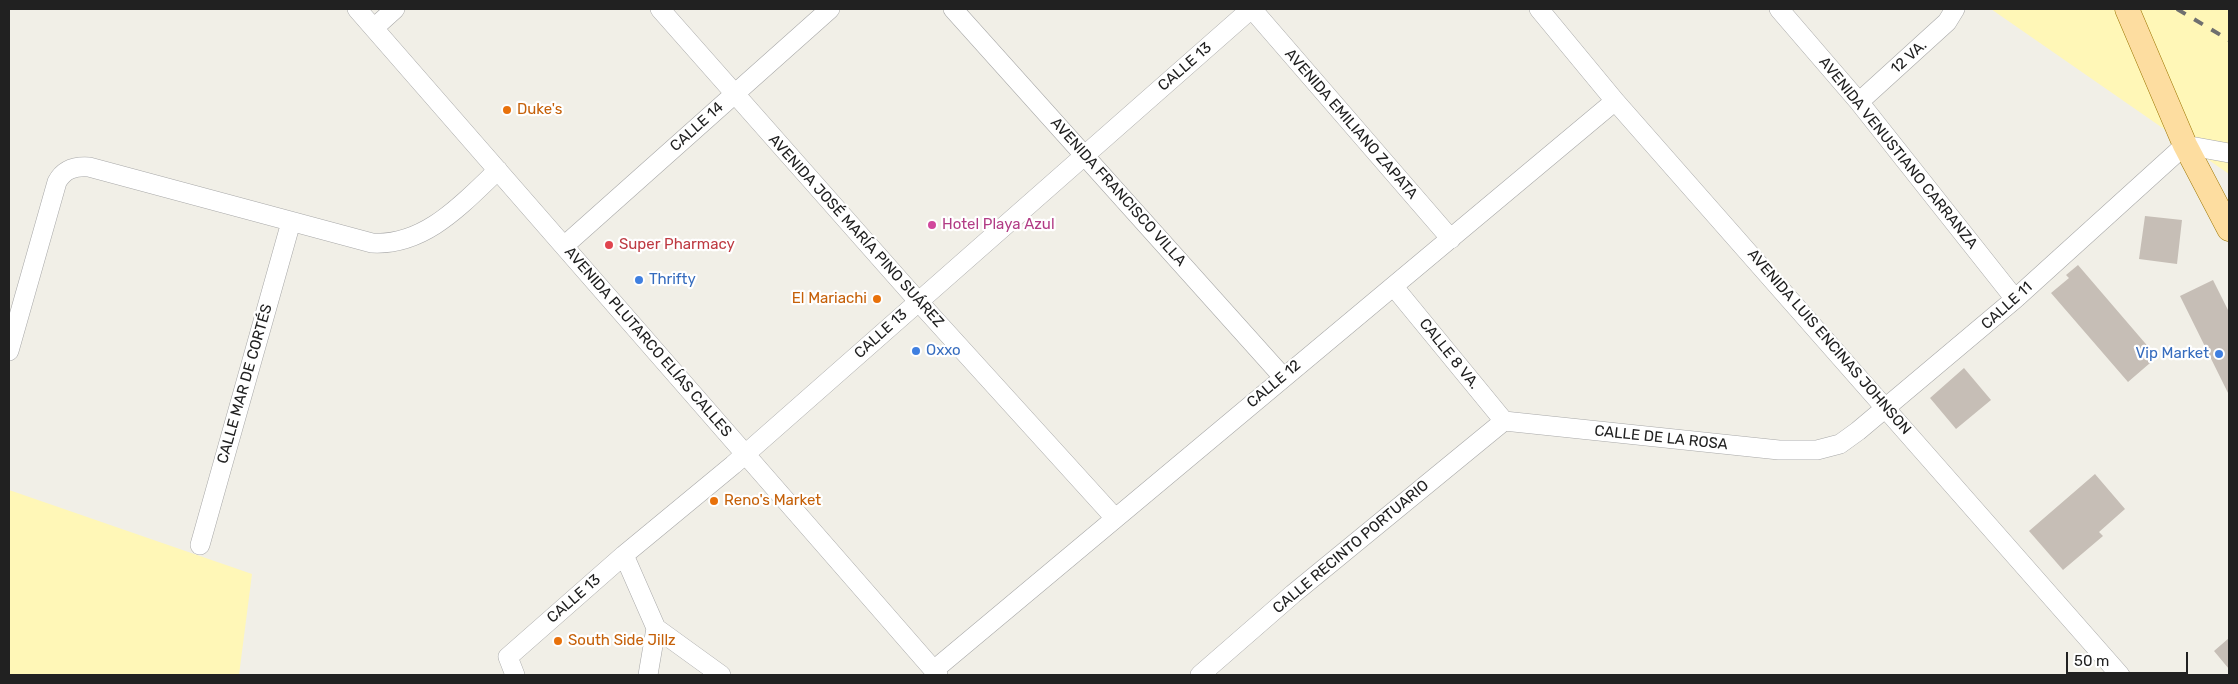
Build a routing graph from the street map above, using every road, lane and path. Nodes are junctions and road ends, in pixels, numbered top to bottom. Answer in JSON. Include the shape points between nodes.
{"nodes":[{"id":1,"x":357,"y":9,"type":"edge"},
{"id":2,"x":396,"y":9,"type":"edge"},
{"id":3,"x":660,"y":9,"type":"edge"},
{"id":4,"x":830,"y":9,"type":"edge"},
{"id":5,"x":953,"y":9,"type":"edge"},
{"id":6,"x":1252,"y":9,"type":"edge"},
{"id":7,"x":1539,"y":9,"type":"edge"},
{"id":8,"x":1779,"y":9,"type":"edge"},
{"id":9,"x":1955,"y":9,"type":"edge"},
{"id":10,"x":2127,"y":9,"type":"edge"},
{"id":11,"x":374,"y":28,"type":"junction"},
{"id":12,"x":733,"y":93,"type":"junction"},
{"id":13,"x":1616,"y":101,"type":"junction"},
{"id":14,"x":1860,"y":102,"type":"junction"},
{"id":15,"x":2185,"y":145,"type":"junction"},
{"id":16,"x":2229,"y":153,"type":"edge"},
{"id":17,"x":1084,"y":154,"type":"junction"},
{"id":18,"x":498,"y":170,"type":"junction"},
{"id":19,"x":291,"y":222,"type":"junction"},
{"id":20,"x":2229,"y":229,"type":"edge"},
{"id":21,"x":1451,"y":239,"type":"junction"},
{"id":22,"x":564,"y":246,"type":"junction"},
{"id":23,"x":1394,"y":287,"type":"junction"},
{"id":24,"x":2015,"y":299,"type":"junction"},
{"id":25,"x":918,"y":301,"type":"junction"},
{"id":26,"x":9,"y":351,"type":"edge"},
{"id":27,"x":1283,"y":376,"type":"junction"},
{"id":28,"x":1888,"y":408,"type":"junction"},
{"id":29,"x":1504,"y":421,"type":"junction"},
{"id":30,"x":1817,"y":450,"type":"joint"},
{"id":31,"x":746,"y":454,"type":"junction"},
{"id":32,"x":1115,"y":518,"type":"junction"},
{"id":33,"x":200,"y":545,"type":"dead end"},
{"id":34,"x":624,"y":554,"type":"junction"},
{"id":35,"x":656,"y":628,"type":"junction"},
{"id":36,"x":936,"y":673,"type":"edge"},
{"id":37,"x":515,"y":675,"type":"edge"},
{"id":38,"x":648,"y":675,"type":"edge"},
{"id":39,"x":721,"y":675,"type":"edge"},
{"id":40,"x":1200,"y":675,"type":"edge"},
{"id":41,"x":2120,"y":675,"type":"edge"}],
"edges":[{"from":1,"to":11,"type":"street","name":"AVENIDA PLUTARCO ELÍAS CALLES"},
{"from":2,"to":11,"type":"street"},
{"from":3,"to":12,"type":"street","name":"AVENIDA JOSÉ MARÍA PINO SUÁREZ"},
{"from":4,"to":12,"type":"street","name":"CALLE 14"},
{"from":5,"to":17,"type":"street","name":"AVENIDA FRANCISCO VILLA"},
{"from":6,"to":17,"type":"street","name":"CALLE 13"},
{"from":6,"to":21,"type":"street","name":"AVENIDA EMILIANO ZAPATA"},
{"from":7,"to":13,"type":"street","name":"AVENIDA LUIS ENCINAS JOHNSON"},
{"from":8,"to":14,"type":"street","name":"AVENIDA VENUSTIANO CARRANZA"},
{"from":9,"to":14,"type":"street","name":"12 VA.","via":[[1947,22]]},
{"from":10,"to":15,"type":"main road"},
{"from":11,"to":18,"type":"street","name":"AVENIDA PLUTARCO ELÍAS CALLES"},
{"from":12,"to":22,"type":"street","name":"CALLE 14"},
{"from":12,"to":25,"type":"street","name":"AVENIDA JOSÉ MARÍA PINO SUÁREZ"},
{"from":13,"to":21,"type":"street","name":"CALLE 12"},
{"from":13,"to":28,"type":"street","name":"AVENIDA LUIS ENCINAS JOHNSON"},
{"from":14,"to":24,"type":"street","name":"AVENIDA VENUSTIANO CARRANZA"},
{"from":15,"to":16,"type":"street"},
{"from":15,"to":20,"type":"main road"},
{"from":15,"to":24,"type":"street","name":"CALLE 11"},
{"from":17,"to":25,"type":"street","name":"CALLE 13"},
{"from":17,"to":27,"type":"street","name":"AVENIDA FRANCISCO VILLA"},
{"from":18,"to":19,"type":"street","via":[[436,224],[400,242],[372,242]]},
{"from":18,"to":22,"type":"street","name":"AVENIDA PLUTARCO ELÍAS CALLES"},
{"from":19,"to":26,"type":"street","via":[[89,167],[69,169],[61,174],[54,193]]},
{"from":19,"to":33,"type":"street","name":"CALLE MAR DE CORTÉS"},
{"from":21,"to":23,"type":"street","name":"CALLE 12"},
{"from":22,"to":31,"type":"street","name":"AVENIDA PLUTARCO ELÍAS CALLES"},
{"from":23,"to":27,"type":"street","name":"CALLE 12"},
{"from":23,"to":29,"type":"street","name":"CALLE 8 VA."},
{"from":24,"to":28,"type":"street","name":"CALLE 11"},
{"from":25,"to":31,"type":"street","name":"CALLE 13"},
{"from":25,"to":32,"type":"street","name":"AVENIDA JOSÉ MARÍA PINO SUÁREZ"},
{"from":27,"to":32,"type":"street","name":"CALLE 12"},
{"from":28,"to":30,"type":"street","name":"CALLE 11","via":[[1840,444]]},
{"from":28,"to":41,"type":"street","name":"AVENIDA LUIS ENCINAS JOHNSON"},
{"from":29,"to":30,"type":"street","name":"CALLE DE LA ROSA","via":[[1779,450]]},
{"from":29,"to":40,"type":"street","name":"CALLE RECINTO PORTUARIO"},
{"from":31,"to":34,"type":"street","name":"CALLE 13"},
{"from":31,"to":36,"type":"street","name":"AVENIDA PLUTARCO ELÍAS CALLES"},
{"from":32,"to":36,"type":"street","name":"CALLE 12"},
{"from":34,"to":35,"type":"street"},
{"from":34,"to":37,"type":"street","name":"CALLE 13","via":[[508,657]]},
{"from":35,"to":38,"type":"street"},
{"from":35,"to":39,"type":"street"}]}
